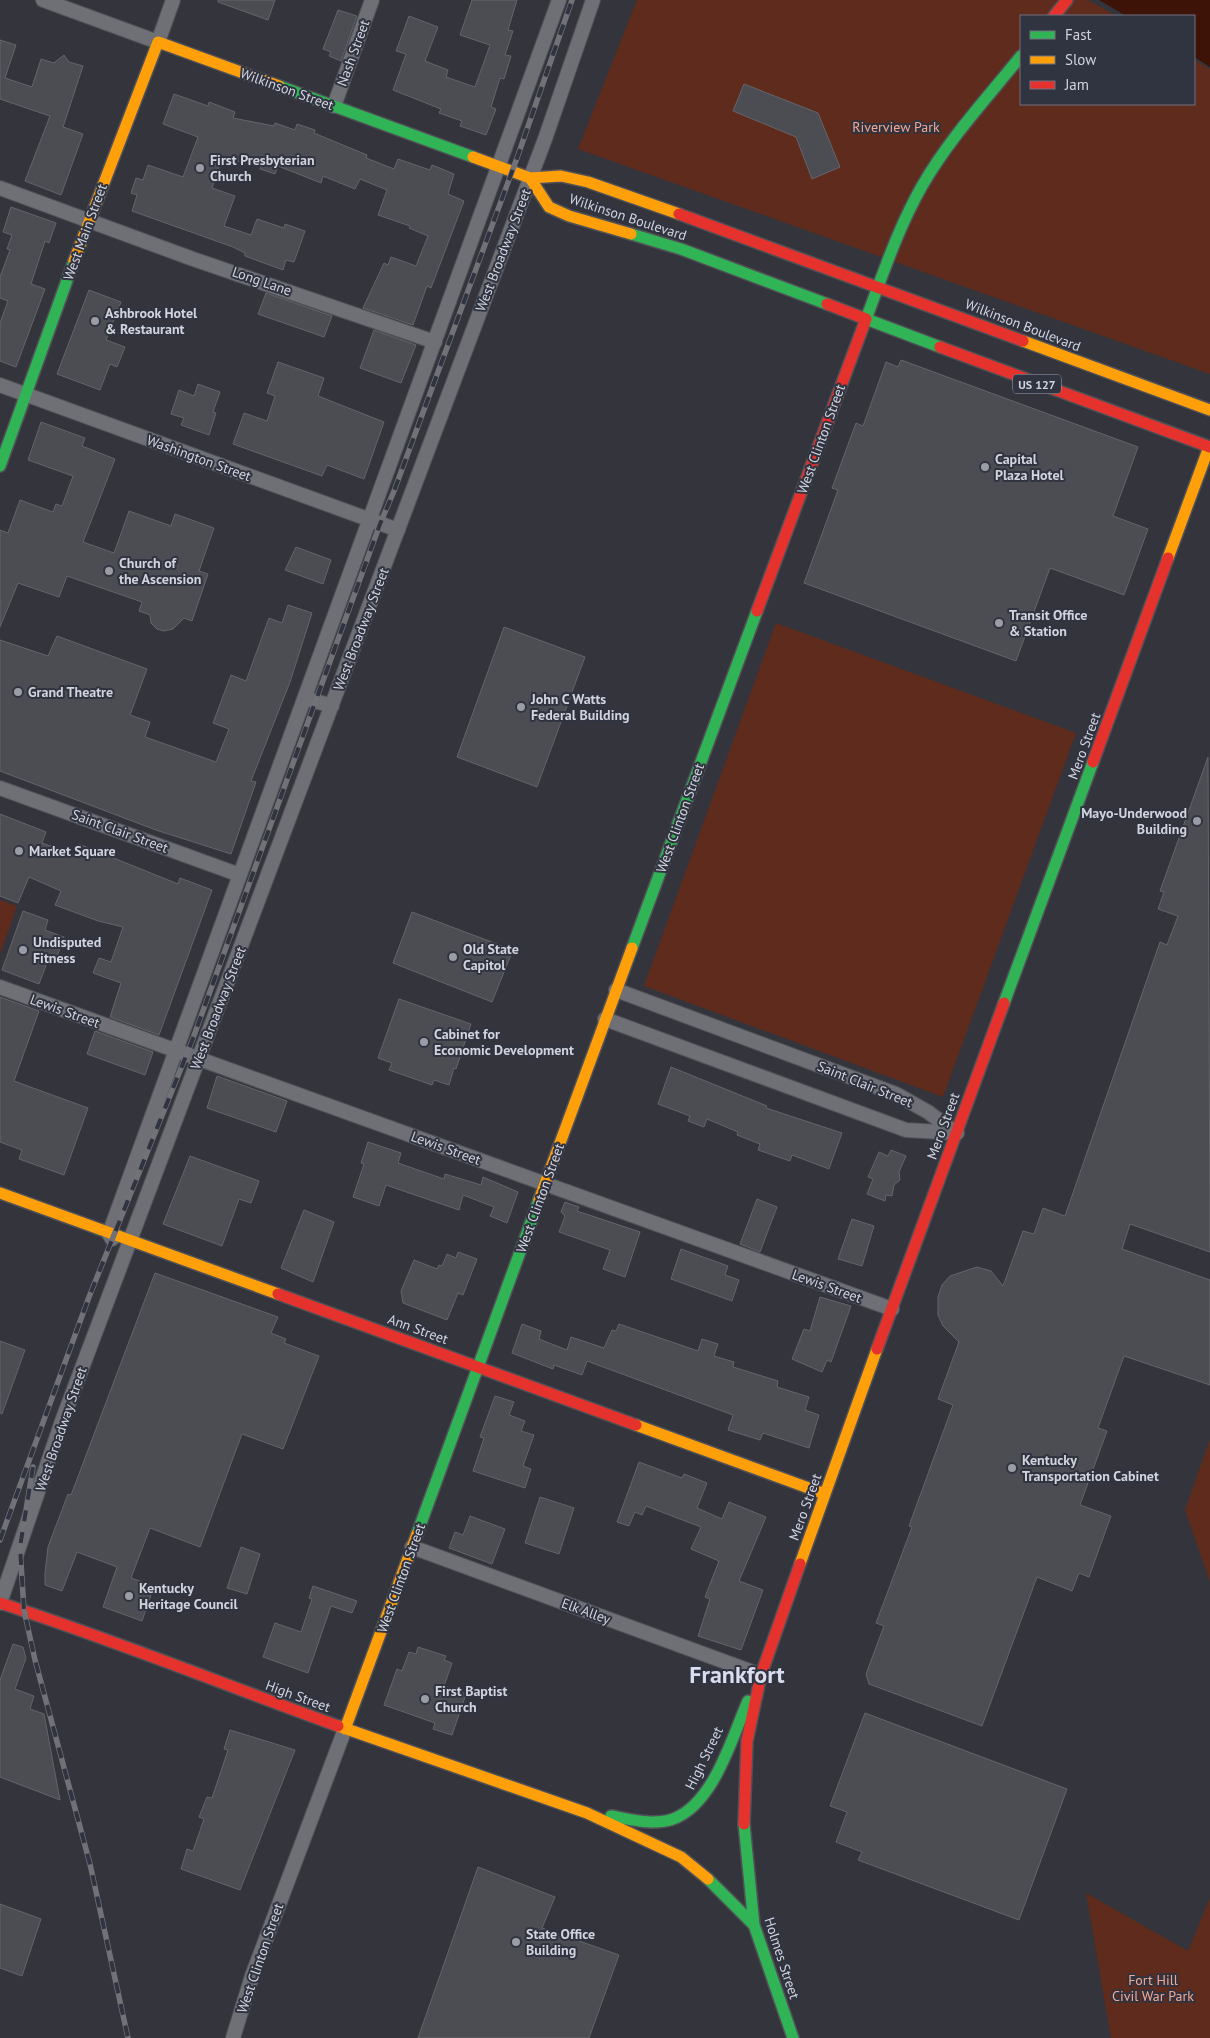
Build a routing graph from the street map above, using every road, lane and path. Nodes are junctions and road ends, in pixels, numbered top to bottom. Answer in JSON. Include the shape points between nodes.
{"nodes":[{"id":1,"x":43,"y":0,"type":"edge"},
{"id":2,"x":173,"y":0,"type":"edge"},
{"id":3,"x":372,"y":0,"type":"edge"},
{"id":4,"x":559,"y":0,"type":"edge"},
{"id":5,"x":593,"y":0,"type":"edge"},
{"id":6,"x":1067,"y":0,"type":"edge"},
{"id":7,"x":1055,"y":15,"type":"edge"},
{"id":8,"x":158,"y":42,"type":"junction"},
{"id":9,"x":1020,"y":57,"type":"edge"},
{"id":10,"x":334,"y":106,"type":"junction"},
{"id":11,"x":499,"y":166,"type":"junction"},
{"id":12,"x":530,"y":178,"type":"junction"},
{"id":13,"x":0,"y":188,"type":"edge"},
{"id":14,"x":88,"y":221,"type":"junction"},
{"id":15,"x":878,"y":288,"type":"junction"},
{"id":16,"x":866,"y":319,"type":"junction"},
{"id":17,"x":435,"y":342,"type":"junction"},
{"id":18,"x":0,"y":385,"type":"edge"},
{"id":19,"x":26,"y":394,"type":"junction"},
{"id":20,"x":1210,"y":410,"type":"edge"},
{"id":21,"x":1210,"y":446,"type":"edge"},
{"id":22,"x":0,"y":466,"type":"edge"},
{"id":23,"x":370,"y":520,"type":"junction"},
{"id":24,"x":398,"y":530,"type":"junction"},
{"id":25,"x":305,"y":698,"type":"junction"},
{"id":26,"x":332,"y":706,"type":"junction"},
{"id":27,"x":0,"y":788,"type":"edge"},
{"id":28,"x":240,"y":875,"type":"junction"},
{"id":29,"x":0,"y":987,"type":"edge"},
{"id":30,"x":616,"y":990,"type":"junction"},
{"id":31,"x":605,"y":1019,"type":"junction"},
{"id":32,"x":176,"y":1051,"type":"junction"},
{"id":33,"x":198,"y":1059,"type":"junction"},
{"id":34,"x":957,"y":1133,"type":"junction"},
{"id":35,"x":545,"y":1184,"type":"junction"},
{"id":36,"x":0,"y":1192,"type":"edge"},
{"id":37,"x":109,"y":1234,"type":"junction"},
{"id":38,"x":130,"y":1241,"type":"junction"},
{"id":39,"x":124,"y":1256,"type":"junction"},
{"id":40,"x":892,"y":1309,"type":"junction"},
{"id":41,"x":478,"y":1366,"type":"junction"},
{"id":42,"x":825,"y":1494,"type":"junction"},
{"id":43,"x":412,"y":1547,"type":"junction"},
{"id":44,"x":0,"y":1603,"type":"edge"},
{"id":45,"x":761,"y":1674,"type":"junction"},
{"id":46,"x":345,"y":1729,"type":"junction"},
{"id":47,"x":587,"y":1813,"type":"junction"},
{"id":48,"x":744,"y":1825,"type":"joint"},
{"id":49,"x":754,"y":1925,"type":"junction"},
{"id":50,"x":233,"y":2038,"type":"edge"},
{"id":51,"x":793,"y":2038,"type":"edge"}],
"edges":[{"from":1,"to":8,"type":"street","name":"Wilkinson Street"},
{"from":2,"to":8,"type":"street","name":"West Main Street"},
{"from":3,"to":10,"type":"street","name":"Nash Street"},
{"from":4,"to":11,"type":"street","name":"West Broadway Street"},
{"from":5,"to":12,"type":"street","name":"West Broadway Street"},
{"from":6,"to":7,"type":"main road"},
{"from":8,"to":10,"type":"main road","name":"Wilkinson Street"},
{"from":8,"to":14,"type":"main road","name":"West Main Street"},
{"from":9,"to":15,"type":"main road","name":"West Clinton Street","via":[[940,158],[922,186]]},
{"from":10,"to":11,"type":"main road","name":"Wilkinson Street"},
{"from":11,"to":12,"type":"main road","name":"Wilkinson Street"},
{"from":11,"to":17,"type":"street","name":"West Broadway Street"},
{"from":12,"to":15,"type":"main road","name":"Wilkinson Boulevard","via":[[556,174],[570,176]]},
{"from":12,"to":16,"type":"main road","name":"Wilkinson Boulevard","via":[[549,207],[569,216],[681,250]]},
{"from":12,"to":24,"type":"street","name":"West Broadway Street"},
{"from":13,"to":14,"type":"street","name":"Long Lane"},
{"from":14,"to":17,"type":"street","name":"Long Lane"},
{"from":14,"to":19,"type":"main road","name":"West Main Street"},
{"from":15,"to":16,"type":"main road","name":"West Clinton Street"},
{"from":15,"to":20,"type":"main road","name":"Wilkinson Boulevard"},
{"from":16,"to":21,"type":"main road","name":"Wilkinson Boulevard","number":"US 127"},
{"from":16,"to":30,"type":"main road","name":"West Clinton Street"},
{"from":17,"to":23,"type":"street","name":"West Broadway Street"},
{"from":18,"to":19,"type":"street","name":"Washington Street"},
{"from":19,"to":22,"type":"main road","name":"West Main Street"},
{"from":19,"to":23,"type":"street","name":"Washington Street"},
{"from":21,"to":34,"type":"main road","name":"Mero Street"},
{"from":23,"to":24,"type":"street","name":"Washington Street"},
{"from":23,"to":25,"type":"street","name":"West Broadway Street"},
{"from":24,"to":26,"type":"street","name":"West Broadway Street"},
{"from":25,"to":26,"type":"street"},
{"from":25,"to":28,"type":"street","name":"West Broadway Street"},
{"from":26,"to":33,"type":"street","name":"West Broadway Street"},
{"from":27,"to":28,"type":"street","name":"Saint Clair Street"},
{"from":28,"to":32,"type":"street","name":"West Broadway Street"},
{"from":29,"to":32,"type":"street","name":"Lewis Street"},
{"from":30,"to":31,"type":"main road","name":"West Clinton Street"},
{"from":30,"to":34,"type":"street","name":"Saint Clair Street","via":[[878,1087],[912,1102]]},
{"from":31,"to":34,"type":"street","name":"Saint Clair Street","via":[[906,1130]]},
{"from":31,"to":35,"type":"main road","name":"West Clinton Street"},
{"from":32,"to":33,"type":"street","name":"Lewis Street"},
{"from":32,"to":37,"type":"street","name":"West Broadway Street"},
{"from":33,"to":35,"type":"street","name":"Lewis Street"},
{"from":33,"to":38,"type":"street","name":"West Broadway Street"},
{"from":34,"to":40,"type":"main road","name":"Mero Street"},
{"from":35,"to":40,"type":"street","name":"Lewis Street"},
{"from":35,"to":41,"type":"main road","name":"West Clinton Street"},
{"from":36,"to":37,"type":"main road","name":"Ann Street"},
{"from":37,"to":38,"type":"main road","name":"Ann Street"},
{"from":37,"to":39,"type":"street"},
{"from":38,"to":39,"type":"street","name":"West Broadway Street"},
{"from":38,"to":41,"type":"main road","name":"Ann Street"},
{"from":39,"to":44,"type":"street","name":"West Broadway Street","via":[[62,1421]]},
{"from":40,"to":42,"type":"main road","name":"Mero Street"},
{"from":41,"to":42,"type":"main road","name":"Ann Street"},
{"from":41,"to":43,"type":"main road","name":"West Clinton Street"},
{"from":42,"to":45,"type":"main road","name":"Mero Street"},
{"from":43,"to":45,"type":"street","name":"Elk Alley"},
{"from":43,"to":46,"type":"main road","name":"West Clinton Street"},
{"from":44,"to":46,"type":"main road","name":"High Street","via":[[88,1632]]},
{"from":45,"to":47,"type":"main road","name":"High Street","via":[[708,1789],[693,1808],[672,1819],[658,1821]]},
{"from":45,"to":48,"type":"main road","name":"Mero Street","via":[[747,1741]]},
{"from":46,"to":47,"type":"main road","name":"High Street"},
{"from":46,"to":50,"type":"street","name":"West Clinton Street","via":[[252,1976]]},
{"from":47,"to":49,"type":"main road","name":"High Street","via":[[681,1857],[714,1884]]},
{"from":48,"to":49,"type":"main road","name":"Holmes Street"},
{"from":49,"to":51,"type":"main road","name":"Holmes Street"}]}
